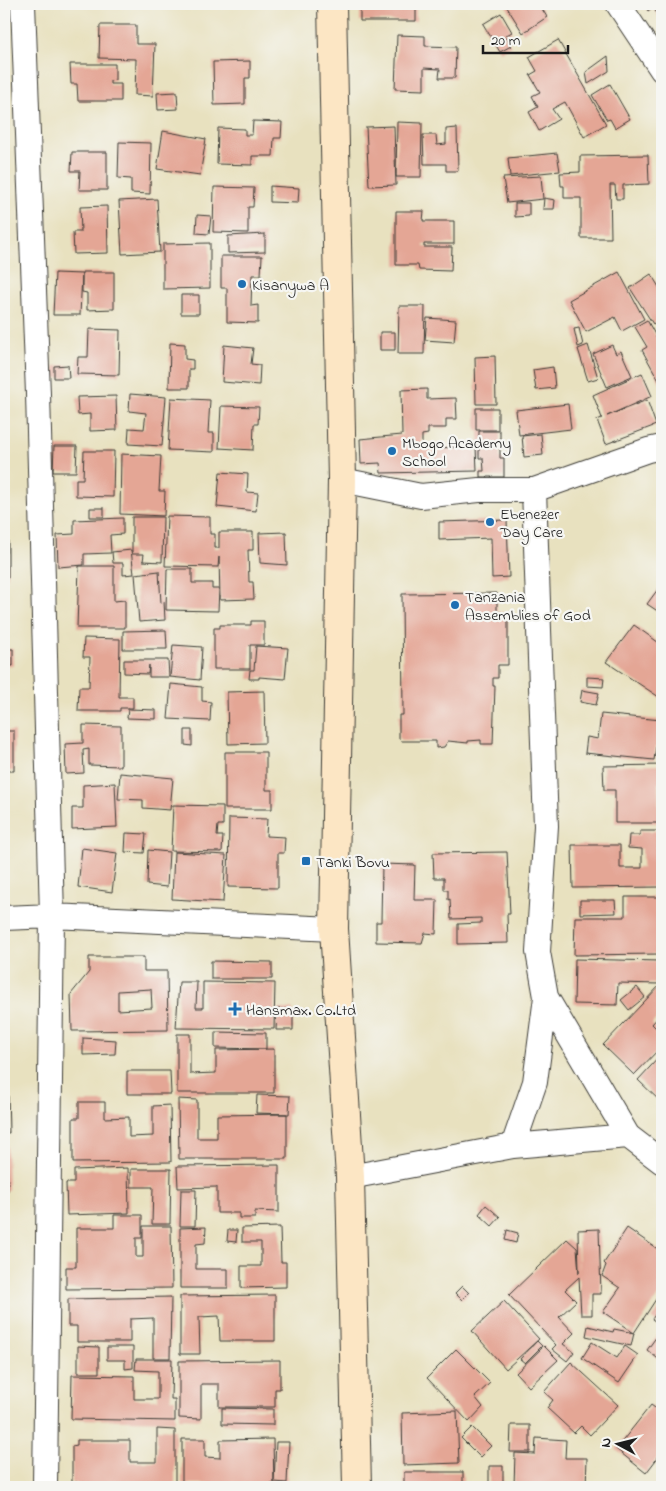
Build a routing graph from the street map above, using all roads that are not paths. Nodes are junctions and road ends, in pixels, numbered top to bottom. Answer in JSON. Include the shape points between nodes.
{"nodes":[{"id":1,"x":23,"y":4,"type":"edge"},
{"id":2,"x":332,"y":4,"type":"edge"},
{"id":3,"x":618,"y":4,"type":"edge"},
{"id":4,"x":662,"y":70,"type":"edge"},
{"id":5,"x":662,"y":448,"type":"edge"},
{"id":6,"x":342,"y":480,"type":"junction"},
{"id":7,"x":534,"y":490,"type":"junction"},
{"id":8,"x":52,"y":916,"type":"junction"},
{"id":9,"x":4,"y":918,"type":"edge"},
{"id":10,"x":334,"y":929,"type":"junction"},
{"id":11,"x":546,"y":997,"type":"junction"},
{"id":12,"x":628,"y":1136,"type":"junction"},
{"id":13,"x":513,"y":1146,"type":"junction"},
{"id":14,"x":662,"y":1162,"type":"edge"},
{"id":15,"x":350,"y":1178,"type":"junction"},
{"id":16,"x":45,"y":1487,"type":"edge"},
{"id":17,"x":357,"y":1487,"type":"edge"}],
"edges":[{"from":1,"to":8,"type":"street","via":[[38,394]]},
{"from":2,"to":6,"type":"street"},
{"from":3,"to":4,"type":"street"},
{"from":5,"to":7,"type":"street"},
{"from":6,"to":7,"type":"street","via":[[420,496],[479,490]]},
{"from":6,"to":10,"type":"street"},
{"from":7,"to":11,"type":"street","via":[[546,826],[538,952]]},
{"from":8,"to":9,"type":"street"},
{"from":8,"to":10,"type":"street"},
{"from":8,"to":16,"type":"street"},
{"from":10,"to":15,"type":"street"},
{"from":11,"to":12,"type":"street"},
{"from":11,"to":13,"type":"street","via":[[535,1082]]},
{"from":12,"to":13,"type":"street"},
{"from":12,"to":14,"type":"street"},
{"from":13,"to":15,"type":"street"},
{"from":15,"to":17,"type":"street"}]}
